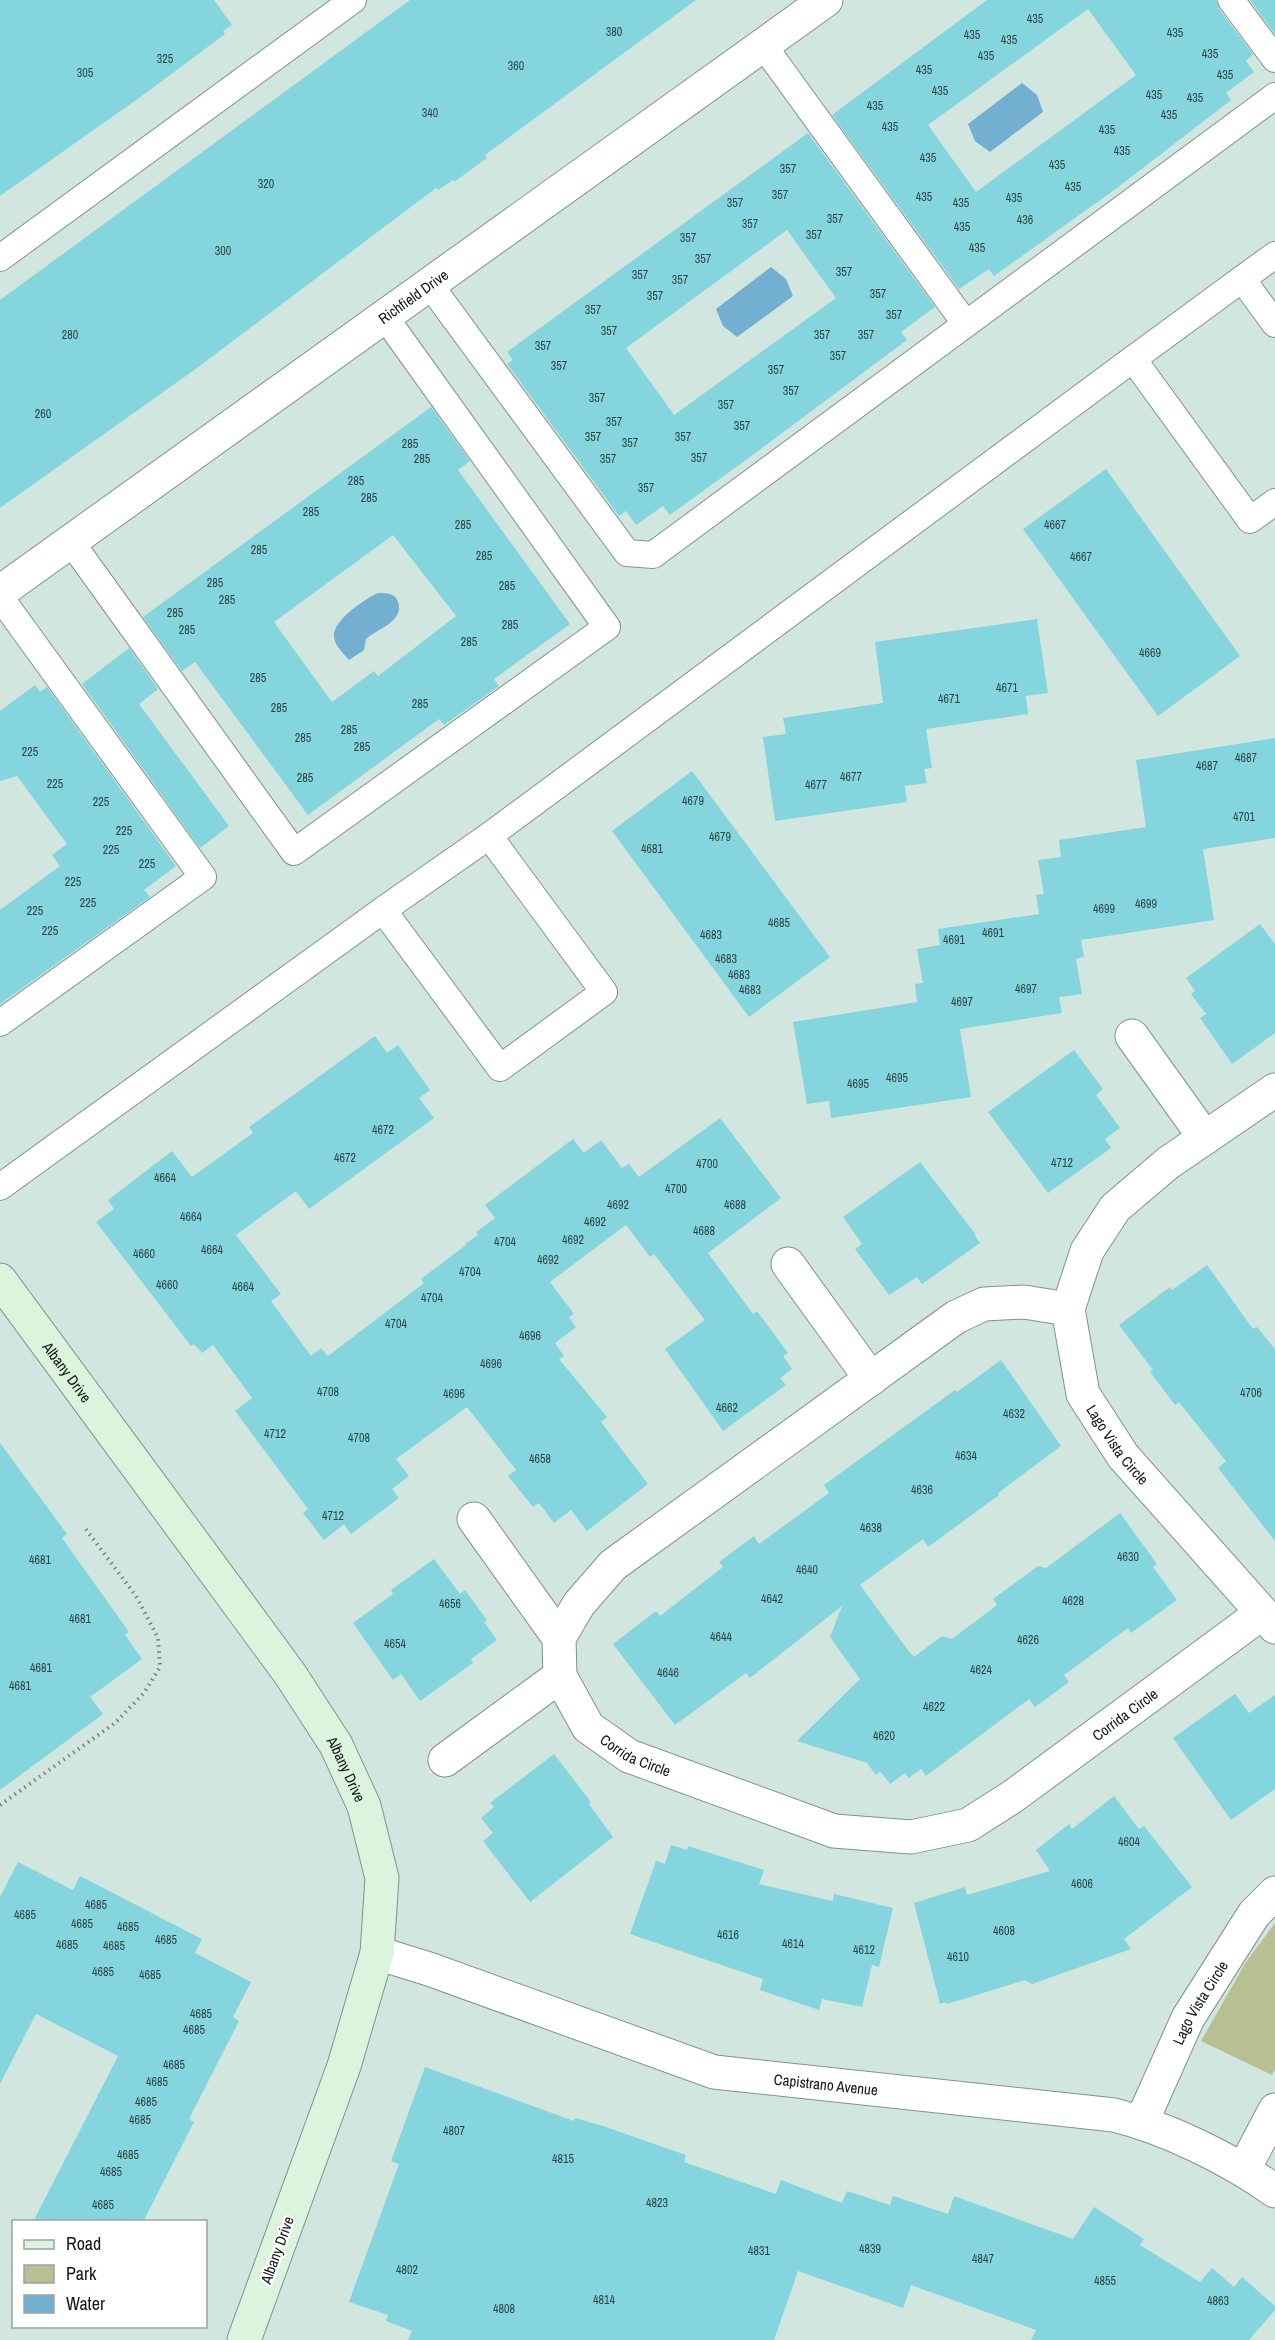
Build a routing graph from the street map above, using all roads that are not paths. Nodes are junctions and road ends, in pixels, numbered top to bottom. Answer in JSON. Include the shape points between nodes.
{"nodes":[{"id":1,"x":353,"y":0,"type":"edge"},
{"id":2,"x":826,"y":0,"type":"edge"},
{"id":3,"x":1231,"y":0,"type":"edge"},
{"id":4,"x":763,"y":45,"type":"junction"},
{"id":5,"x":1275,"y":59,"type":"edge"},
{"id":6,"x":1275,"y":96,"type":"edge"},
{"id":7,"x":1275,"y":255,"type":"edge"},
{"id":8,"x":0,"y":258,"type":"edge"},
{"id":9,"x":1242,"y":279,"type":"junction"},
{"id":10,"x":430,"y":285,"type":"junction"},
{"id":11,"x":385,"y":317,"type":"junction"},
{"id":12,"x":965,"y":323,"type":"junction"},
{"id":13,"x":1275,"y":324,"type":"edge"},
{"id":14,"x":1133,"y":359,"type":"junction"},
{"id":15,"x":1275,"y":502,"type":"edge"},
{"id":16,"x":71,"y":542,"type":"junction"},
{"id":17,"x":0,"y":592,"type":"edge"},
{"id":18,"x":0,"y":597,"type":"edge"},
{"id":19,"x":489,"y":836,"type":"junction"},
{"id":20,"x":383,"y":910,"type":"junction"},
{"id":21,"x":0,"y":1023,"type":"edge"},
{"id":22,"x":1132,"y":1036,"type":"dead end"},
{"id":23,"x":1275,"y":1090,"type":"edge"},
{"id":24,"x":1205,"y":1138,"type":"junction"},
{"id":25,"x":0,"y":1187,"type":"edge"},
{"id":26,"x":788,"y":1264,"type":"dead end"},
{"id":27,"x":0,"y":1280,"type":"edge"},
{"id":28,"x":1068,"y":1309,"type":"junction"},
{"id":29,"x":871,"y":1378,"type":"junction"},
{"id":30,"x":474,"y":1519,"type":"dead end"},
{"id":31,"x":1268,"y":1620,"type":"edge"},
{"id":32,"x":559,"y":1638,"type":"junction"},
{"id":33,"x":560,"y":1676,"type":"junction"},
{"id":34,"x":445,"y":1760,"type":"dead end"},
{"id":35,"x":1275,"y":1893,"type":"edge"},
{"id":36,"x":377,"y":1953,"type":"junction"},
{"id":37,"x":1275,"y":2110,"type":"edge"},
{"id":38,"x":1142,"y":2121,"type":"junction"},
{"id":39,"x":1244,"y":2169,"type":"junction"},
{"id":40,"x":1275,"y":2191,"type":"edge"},
{"id":41,"x":244,"y":2340,"type":"edge"}],
"edges":[{"from":1,"to":8,"type":"lane"},
{"from":2,"to":4,"type":"street","name":"Richfield Drive"},
{"from":3,"to":5,"type":"lane"},
{"from":4,"to":10,"type":"street","name":"Richfield Drive"},
{"from":4,"to":12,"type":"lane"},
{"from":6,"to":12,"type":"lane"},
{"from":7,"to":9,"type":"lane"},
{"from":9,"to":13,"type":"lane"},
{"from":9,"to":14,"type":"lane"},
{"from":10,"to":11,"type":"street","name":"Richfield Drive"},
{"from":10,"to":12,"type":"lane","via":[[627,553],[653,555]]},
{"from":11,"to":16,"type":"street","name":"Richfield Drive"},
{"from":11,"to":16,"type":"lane","via":[[607,627],[294,852]]},
{"from":14,"to":15,"type":"lane","via":[[1250,520]]},
{"from":14,"to":19,"type":"lane"},
{"from":16,"to":17,"type":"street","name":"Richfield Drive"},
{"from":18,"to":21,"type":"lane","via":[[203,878]]},
{"from":19,"to":20,"type":"lane"},
{"from":19,"to":20,"type":"lane","via":[[603,992],[500,1068]]},
{"from":20,"to":25,"type":"lane"},
{"from":22,"to":24,"type":"street"},
{"from":23,"to":24,"type":"street","name":"Lago Vista Circle"},
{"from":24,"to":28,"type":"street","name":"Lago Vista Circle","via":[[1115,1208],[1087,1251]]},
{"from":26,"to":29,"type":"street"},
{"from":27,"to":36,"type":"street","name":"Albany Drive","via":[[290,1674],[336,1745],[364,1806],[382,1878]]},
{"from":28,"to":29,"type":"street","via":[[1024,1302],[984,1304],[956,1317]]},
{"from":28,"to":31,"type":"street","name":"Lago Vista Circle","via":[[1083,1394],[1088,1403],[1123,1456]]},
{"from":29,"to":32,"type":"street","via":[[613,1565],[579,1604]]},
{"from":30,"to":32,"type":"street"},
{"from":31,"to":33,"type":"street","name":"Corrida Circle","via":[[968,1825],[911,1837],[834,1831],[629,1756],[588,1727]]},
{"from":32,"to":33,"type":"street","name":"Corrida Circle"},
{"from":33,"to":34,"type":"street"},
{"from":35,"to":38,"type":"street","name":"Lago Vista Circle","via":[[1254,1914],[1188,2018]]},
{"from":36,"to":38,"type":"street","name":"Capistrano Avenue","via":[[714,2072]]},
{"from":36,"to":41,"type":"street","name":"Albany Drive","via":[[344,2066]]},
{"from":37,"to":39,"type":"street"},
{"from":38,"to":39,"type":"street","name":"Capistrano Avenue"},
{"from":39,"to":40,"type":"street","name":"Capistrano Avenue"}]}
